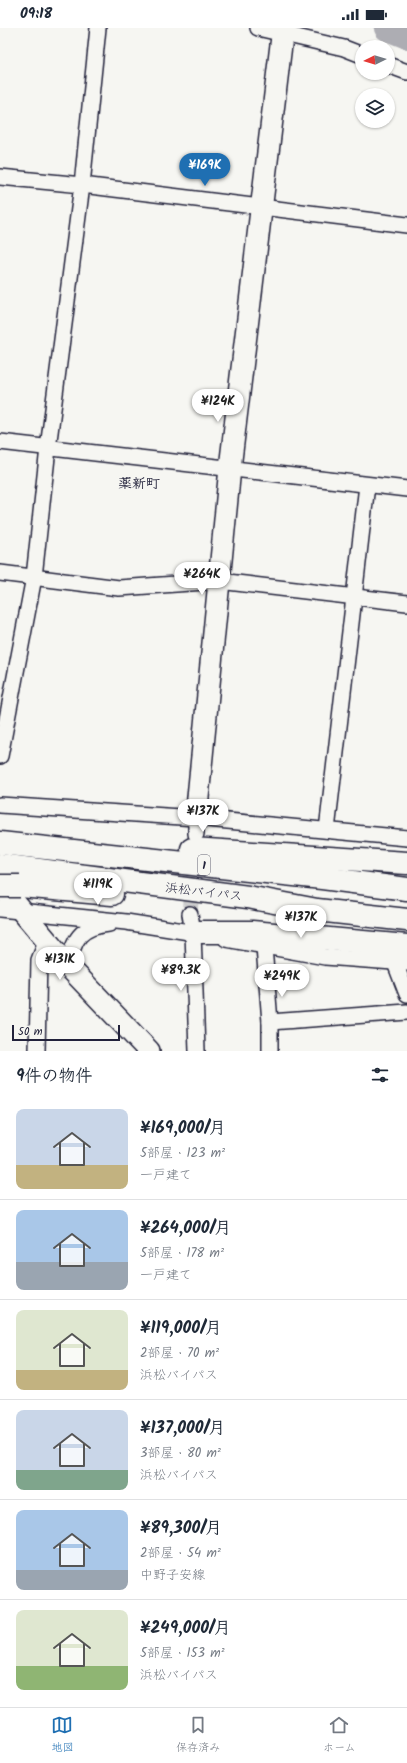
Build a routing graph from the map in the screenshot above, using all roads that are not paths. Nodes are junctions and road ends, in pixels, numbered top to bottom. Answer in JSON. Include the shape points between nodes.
{"nodes":[{"id":1,"x":98,"y":28,"type":"edge"},
{"id":2,"x":258,"y":28,"type":"edge"},
{"id":3,"x":282,"y":31,"type":"edge"},
{"id":4,"x":355,"y":52,"type":"edge"},
{"id":5,"x":395,"y":68,"type":"edge"},
{"id":6,"x":407,"y":72,"type":"edge"},
{"id":7,"x":0,"y":177,"type":"edge"},
{"id":8,"x":82,"y":186,"type":"junction"},
{"id":9,"x":260,"y":207,"type":"junction"},
{"id":10,"x":407,"y":224,"type":"edge"},
{"id":11,"x":0,"y":442,"type":"edge"},
{"id":12,"x":48,"y":448,"type":"junction"},
{"id":13,"x":230,"y":468,"type":"junction"},
{"id":14,"x":367,"y":485,"type":"junction"},
{"id":15,"x":407,"y":489,"type":"edge"},
{"id":16,"x":0,"y":573,"type":"edge"},
{"id":17,"x":34,"y":576,"type":"junction"},
{"id":18,"x":220,"y":581,"type":"junction"},
{"id":19,"x":354,"y":596,"type":"junction"},
{"id":20,"x":407,"y":603,"type":"edge"},
{"id":21,"x":0,"y":756,"type":"edge"},
{"id":22,"x":0,"y":806,"type":"edge"},
{"id":23,"x":196,"y":826,"type":"junction"},
{"id":24,"x":327,"y":830,"type":"junction"},
{"id":25,"x":407,"y":838,"type":"edge"},
{"id":26,"x":0,"y":843,"type":"edge"},
{"id":27,"x":41,"y":847,"type":"junction"},
{"id":28,"x":407,"y":863,"type":"edge"},
{"id":29,"x":5,"y":878,"type":"edge"},
{"id":30,"x":407,"y":890,"type":"edge"},
{"id":31,"x":0,"y":909,"type":"edge"},
{"id":32,"x":23,"y":911,"type":"junction"},
{"id":33,"x":407,"y":920,"type":"edge"},
{"id":34,"x":126,"y":922,"type":"junction"},
{"id":35,"x":192,"y":923,"type":"junction"},
{"id":36,"x":47,"y":940,"type":"junction"},
{"id":37,"x":264,"y":947,"type":"junction"},
{"id":38,"x":403,"y":957,"type":"edge"},
{"id":39,"x":68,"y":966,"type":"junction"},
{"id":40,"x":407,"y":994,"type":"edge"},
{"id":41,"x":407,"y":1012,"type":"edge"},
{"id":42,"x":270,"y":1022,"type":"junction"},
{"id":43,"x":37,"y":1051,"type":"edge"},
{"id":44,"x":149,"y":1051,"type":"edge"},
{"id":45,"x":197,"y":1051,"type":"edge"},
{"id":46,"x":270,"y":1051,"type":"edge"}],
"edges":[{"from":1,"to":8,"type":"street"},
{"from":2,"to":3,"type":"street"},
{"from":3,"to":4,"type":"street"},
{"from":3,"to":9,"type":"street"},
{"from":5,"to":6,"type":"street"},
{"from":7,"to":8,"type":"street"},
{"from":8,"to":9,"type":"street"},
{"from":8,"to":12,"type":"street"},
{"from":9,"to":10,"type":"street"},
{"from":9,"to":13,"type":"street"},
{"from":11,"to":12,"type":"street"},
{"from":12,"to":13,"type":"street"},
{"from":12,"to":17,"type":"street"},
{"from":13,"to":14,"type":"street"},
{"from":13,"to":18,"type":"street"},
{"from":14,"to":15,"type":"street"},
{"from":14,"to":19,"type":"street"},
{"from":16,"to":17,"type":"street"},
{"from":17,"to":18,"type":"street","via":[[119,588]]},
{"from":17,"to":21,"type":"street"},
{"from":18,"to":19,"type":"street"},
{"from":18,"to":23,"type":"street"},
{"from":19,"to":20,"type":"street"},
{"from":19,"to":24,"type":"street"},
{"from":22,"to":23,"type":"street"},
{"from":23,"to":24,"type":"street"},
{"from":24,"to":25,"type":"street"},
{"from":26,"to":27,"type":"highway","name":"浜松バイパス","number":"1"},
{"from":27,"to":28,"type":"highway","number":"1","via":[[160,847]]},
{"from":27,"to":30,"type":"highway","name":"浜松バイパス","number":"1"},
{"from":29,"to":32,"type":"street"},
{"from":29,"to":33,"type":"highway"},
{"from":31,"to":32,"type":"street"},
{"from":32,"to":34,"type":"street"},
{"from":32,"to":36,"type":"street"},
{"from":34,"to":35,"type":"street"},
{"from":34,"to":39,"type":"street","via":[[96,925],[84,931],[72,947]]},
{"from":35,"to":37,"type":"street"},
{"from":35,"to":38,"type":"highway"},
{"from":35,"to":45,"type":"street"},
{"from":36,"to":39,"type":"street"},
{"from":36,"to":43,"type":"street","via":[[39,960]]},
{"from":37,"to":38,"type":"street","via":[[325,957]]},
{"from":37,"to":42,"type":"street"},
{"from":38,"to":40,"type":"street"},
{"from":39,"to":44,"type":"street"},
{"from":41,"to":42,"type":"street"},
{"from":42,"to":46,"type":"street"}]}
